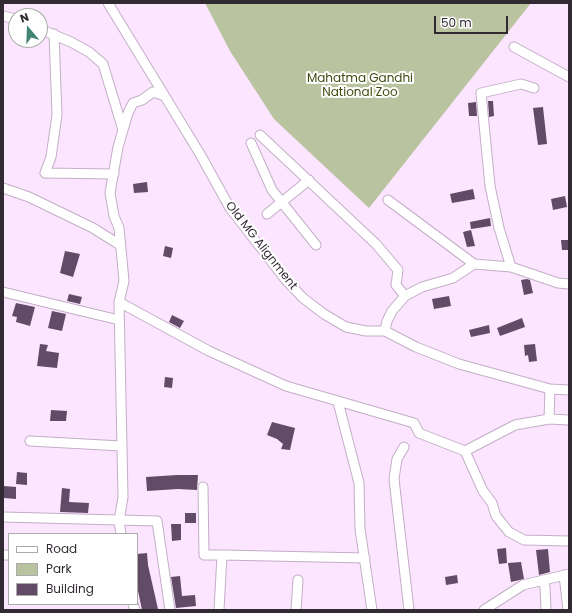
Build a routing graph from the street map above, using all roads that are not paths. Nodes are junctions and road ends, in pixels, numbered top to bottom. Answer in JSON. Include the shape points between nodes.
{"nodes":[{"id":1,"x":108,"y":3,"type":"edge"},
{"id":2,"x":48,"y":32,"type":"edge"},
{"id":3,"x":54,"y":34,"type":"junction"},
{"id":4,"x":514,"y":47,"type":"dead end"},
{"id":5,"x":569,"y":77,"type":"edge"},
{"id":6,"x":534,"y":88,"type":"dead end"},
{"id":7,"x":162,"y":95,"type":"junction"},
{"id":8,"x":123,"y":130,"type":"junction"},
{"id":9,"x":260,"y":135,"type":"dead end"},
{"id":10,"x":251,"y":143,"type":"dead end"},
{"id":11,"x":114,"y":174,"type":"junction"},
{"id":12,"x":309,"y":180,"type":"junction"},
{"id":13,"x":3,"y":188,"type":"edge"},
{"id":14,"x":388,"y":200,"type":"dead end"},
{"id":15,"x":282,"y":202,"type":"junction"},
{"id":16,"x":267,"y":214,"type":"dead end"},
{"id":17,"x":120,"y":245,"type":"junction"},
{"id":18,"x":316,"y":246,"type":"dead end"},
{"id":19,"x":474,"y":264,"type":"junction"},
{"id":20,"x":511,"y":267,"type":"junction"},
{"id":21,"x":569,"y":284,"type":"edge"},
{"id":22,"x":3,"y":292,"type":"edge"},
{"id":23,"x":405,"y":296,"type":"junction"},
{"id":24,"x":119,"y":302,"type":"junction"},
{"id":25,"x":119,"y":320,"type":"junction"},
{"id":26,"x":385,"y":331,"type":"junction"},
{"id":27,"x":550,"y":389,"type":"junction"},
{"id":28,"x":569,"y":390,"type":"edge"},
{"id":29,"x":338,"y":402,"type":"junction"},
{"id":30,"x":549,"y":419,"type":"junction"},
{"id":31,"x":569,"y":420,"type":"edge"},
{"id":32,"x":30,"y":441,"type":"dead end"},
{"id":33,"x":120,"y":446,"type":"junction"},
{"id":34,"x":404,"y":447,"type":"dead end"},
{"id":35,"x":465,"y":451,"type":"junction"},
{"id":36,"x":203,"y":487,"type":"dead end"},
{"id":37,"x":3,"y":517,"type":"edge"},
{"id":38,"x":119,"y":520,"type":"junction"},
{"id":39,"x":121,"y":533,"type":"edge"},
{"id":40,"x":569,"y":541,"type":"edge"},
{"id":41,"x":222,"y":554,"type":"junction"},
{"id":42,"x":364,"y":558,"type":"junction"},
{"id":43,"x":567,"y":574,"type":"edge"},
{"id":44,"x":298,"y":580,"type":"dead end"},
{"id":45,"x":542,"y":580,"type":"junction"},
{"id":46,"x":498,"y":606,"type":"edge"},
{"id":47,"x":170,"y":610,"type":"edge"},
{"id":48,"x":219,"y":610,"type":"edge"},
{"id":49,"x":296,"y":610,"type":"edge"},
{"id":50,"x":372,"y":610,"type":"edge"},
{"id":51,"x":409,"y":610,"type":"edge"},
{"id":52,"x":484,"y":610,"type":"edge"},
{"id":53,"x":546,"y":610,"type":"edge"},
{"id":54,"x":568,"y":610,"type":"edge"}],
"edges":[{"from":1,"to":7,"type":"street","name":"Old MG Alignment"},
{"from":2,"to":3,"type":"street"},
{"from":3,"to":8,"type":"street","via":[[83,49],[103,64]]},
{"from":3,"to":11,"type":"street","via":[[57,115],[46,173]]},
{"from":4,"to":5,"type":"street"},
{"from":6,"to":20,"type":"street","via":[[520,84],[481,93],[490,186]]},
{"from":7,"to":8,"type":"street","via":[[153,92],[133,103]]},
{"from":7,"to":26,"type":"street","name":"Old MG Alignment","via":[[200,154],[230,208],[285,279],[303,298],[346,327]]},
{"from":8,"to":11,"type":"street"},
{"from":9,"to":12,"type":"street"},
{"from":10,"to":15,"type":"street","via":[[272,190]]},
{"from":11,"to":17,"type":"street","via":[[110,193]]},
{"from":12,"to":15,"type":"street"},
{"from":12,"to":23,"type":"street","via":[[376,244],[398,270],[396,285]]},
{"from":13,"to":17,"type":"street","via":[[29,197],[93,228]]},
{"from":14,"to":19,"type":"street"},
{"from":15,"to":16,"type":"street"},
{"from":15,"to":18,"type":"street"},
{"from":17,"to":24,"type":"street","via":[[124,282]]},
{"from":19,"to":20,"type":"street"},
{"from":19,"to":23,"type":"street","via":[[453,278],[422,287]]},
{"from":20,"to":21,"type":"street","via":[[558,283]]},
{"from":22,"to":25,"type":"street"},
{"from":23,"to":26,"type":"street","via":[[392,311]]},
{"from":24,"to":25,"type":"street"},
{"from":24,"to":29,"type":"street","via":[[209,351],[286,386]]},
{"from":25,"to":33,"type":"street"},
{"from":26,"to":27,"type":"street","name":"Old MG Alignment","via":[[459,364]]},
{"from":27,"to":28,"type":"street","name":"Old MG Alignment"},
{"from":27,"to":30,"type":"street"},
{"from":29,"to":35,"type":"street","via":[[414,423],[419,433]]},
{"from":29,"to":42,"type":"street","via":[[359,483],[360,529]]},
{"from":30,"to":31,"type":"street"},
{"from":30,"to":35,"type":"street","via":[[515,424]]},
{"from":32,"to":33,"type":"street"},
{"from":33,"to":38,"type":"street","via":[[123,497]]},
{"from":34,"to":51,"type":"street","via":[[397,459],[394,479]]},
{"from":35,"to":40,"type":"street","via":[[496,516],[509,532],[524,540]]},
{"from":36,"to":41,"type":"street","via":[[204,555]]},
{"from":37,"to":38,"type":"street"},
{"from":38,"to":39,"type":"street"},
{"from":38,"to":47,"type":"street","via":[[157,521]]},
{"from":41,"to":42,"type":"street"},
{"from":41,"to":48,"type":"street"},
{"from":42,"to":50,"type":"street"},
{"from":43,"to":45,"type":"street"},
{"from":43,"to":54,"type":"street"},
{"from":44,"to":49,"type":"street"},
{"from":45,"to":46,"type":"street","via":[[523,585]]},
{"from":45,"to":53,"type":"street","via":[[545,587]]},
{"from":46,"to":52,"type":"street"}]}
